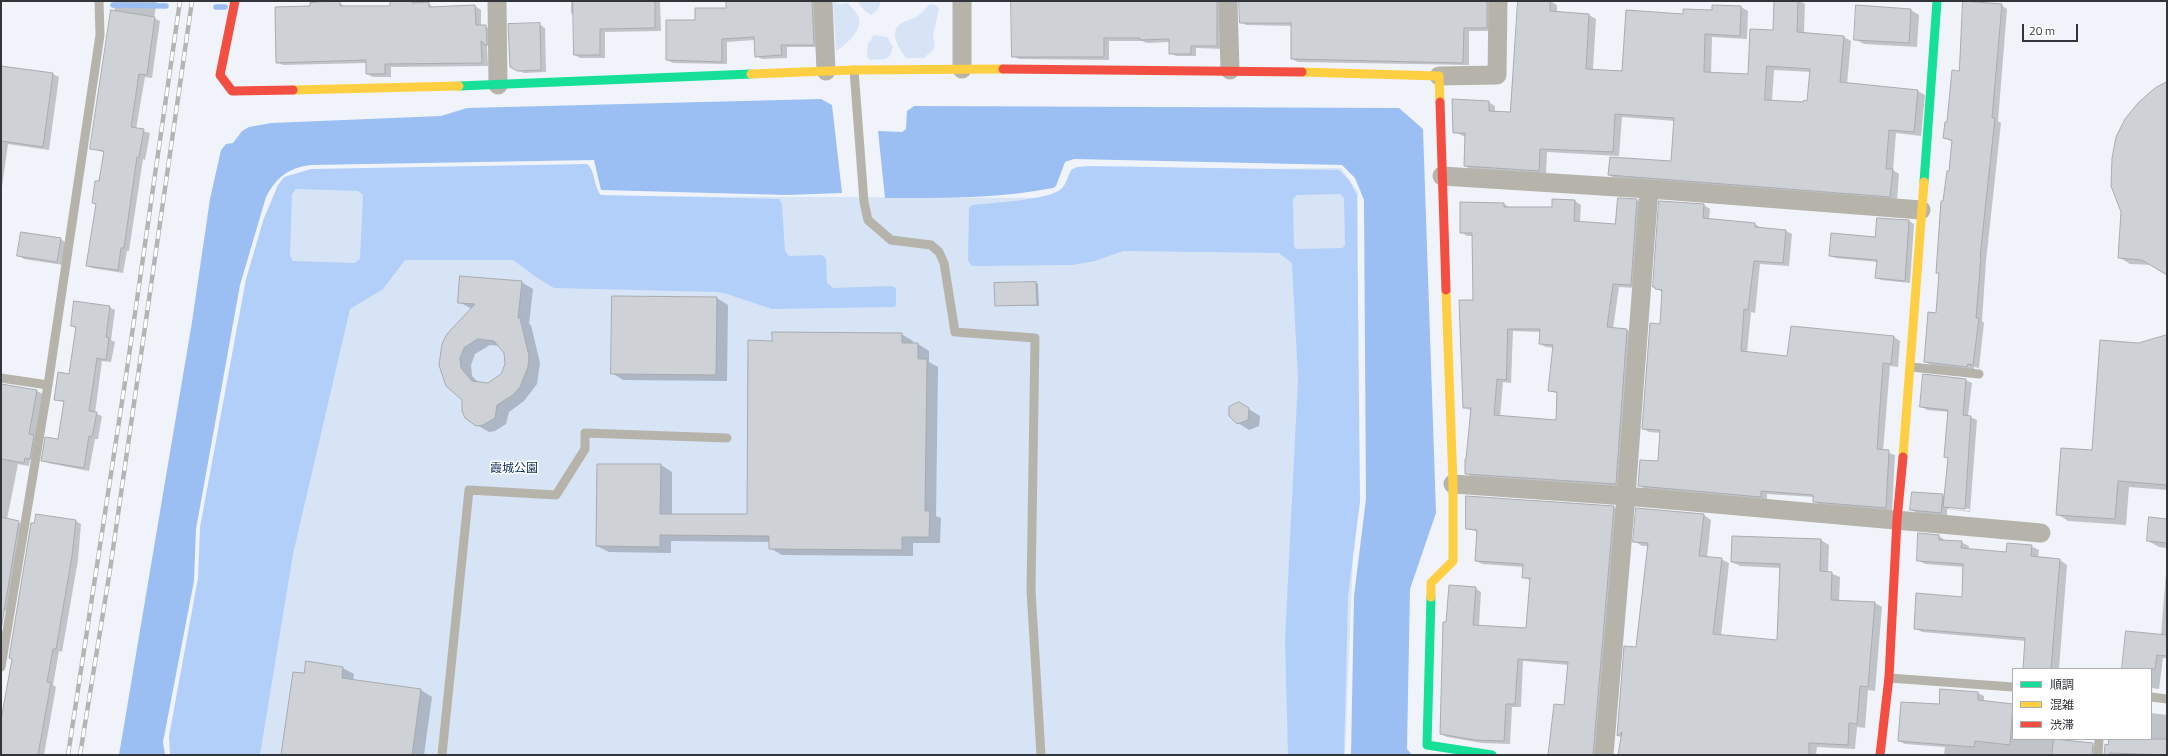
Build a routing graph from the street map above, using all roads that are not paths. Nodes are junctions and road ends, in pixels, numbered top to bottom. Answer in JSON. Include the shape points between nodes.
{"nodes":[{"id":1,"x":99,"y":1,"type":"edge"},
{"id":2,"x":235,"y":1,"type":"edge"},
{"id":3,"x":497,"y":1,"type":"edge"},
{"id":4,"x":823,"y":1,"type":"edge"},
{"id":5,"x":962,"y":1,"type":"edge"},
{"id":6,"x":1228,"y":1,"type":"edge"},
{"id":7,"x":1498,"y":1,"type":"edge"},
{"id":8,"x":1937,"y":1,"type":"edge"},
{"id":9,"x":962,"y":69,"type":"junction"},
{"id":10,"x":854,"y":70,"type":"junction"},
{"id":11,"x":1230,"y":70,"type":"junction"},
{"id":12,"x":826,"y":71,"type":"junction"},
{"id":13,"x":1439,"y":76,"type":"junction"},
{"id":14,"x":498,"y":85,"type":"junction"},
{"id":15,"x":1442,"y":176,"type":"junction"},
{"id":16,"x":1649,"y":189,"type":"junction"},
{"id":17,"x":1921,"y":210,"type":"junction"},
{"id":18,"x":1911,"y":367,"type":"junction"},
{"id":19,"x":1979,"y":374,"type":"dead end"},
{"id":20,"x":1,"y":378,"type":"edge"},
{"id":21,"x":48,"y":385,"type":"junction"},
{"id":22,"x":727,"y":438,"type":"dead end"},
{"id":23,"x":1453,"y":484,"type":"junction"},
{"id":24,"x":1626,"y":496,"type":"junction"},
{"id":25,"x":1896,"y":520,"type":"junction"},
{"id":26,"x":2040,"y":533,"type":"dead end"},
{"id":27,"x":5,"y":619,"type":"edge"},
{"id":28,"x":1,"y":667,"type":"edge"},
{"id":29,"x":1888,"y":678,"type":"junction"},
{"id":30,"x":2012,"y":687,"type":"edge"},
{"id":31,"x":2152,"y":697,"type":"edge"},
{"id":32,"x":2167,"y":699,"type":"edge"},
{"id":33,"x":2099,"y":740,"type":"edge"},
{"id":34,"x":442,"y":755,"type":"edge"},
{"id":35,"x":1041,"y":755,"type":"edge"},
{"id":36,"x":1492,"y":755,"type":"edge"},
{"id":37,"x":1604,"y":755,"type":"edge"},
{"id":38,"x":1880,"y":755,"type":"edge"},
{"id":39,"x":2098,"y":755,"type":"edge"}],
"edges":[{"from":1,"to":21,"type":"lane","via":[[100,34]]},
{"from":2,"to":14,"type":"street","via":[[220,75],[232,91]]},
{"from":3,"to":14,"type":"street"},
{"from":4,"to":12,"type":"street"},
{"from":5,"to":9,"type":"street"},
{"from":6,"to":11,"type":"street"},
{"from":7,"to":13,"type":"street","via":[[1497,75]]},
{"from":8,"to":17,"type":"street"},
{"from":9,"to":10,"type":"street"},
{"from":9,"to":11,"type":"street"},
{"from":10,"to":12,"type":"street"},
{"from":10,"to":35,"type":"lane","via":[[864,202],[868,220],[891,240],[931,246],[939,252],[944,263],[955,332],[1035,338],[1031,590]]},
{"from":11,"to":13,"type":"street"},
{"from":12,"to":14,"type":"street"},
{"from":13,"to":15,"type":"street"},
{"from":15,"to":16,"type":"street"},
{"from":15,"to":23,"type":"street"},
{"from":16,"to":17,"type":"street"},
{"from":16,"to":24,"type":"street"},
{"from":17,"to":18,"type":"street"},
{"from":18,"to":19,"type":"lane"},
{"from":18,"to":25,"type":"street"},
{"from":20,"to":21,"type":"lane"},
{"from":21,"to":27,"type":"lane"},
{"from":22,"to":34,"type":"lane","via":[[585,434],[585,449],[556,495],[469,490]]},
{"from":23,"to":24,"type":"street"},
{"from":23,"to":36,"type":"street","via":[[1453,561],[1431,583],[1427,745]]},
{"from":24,"to":25,"type":"street"},
{"from":24,"to":37,"type":"street"},
{"from":25,"to":26,"type":"street"},
{"from":25,"to":29,"type":"street"},
{"from":27,"to":28,"type":"lane"},
{"from":29,"to":30,"type":"lane"},
{"from":29,"to":38,"type":"street"},
{"from":31,"to":32,"type":"lane"},
{"from":33,"to":39,"type":"lane"}]}
